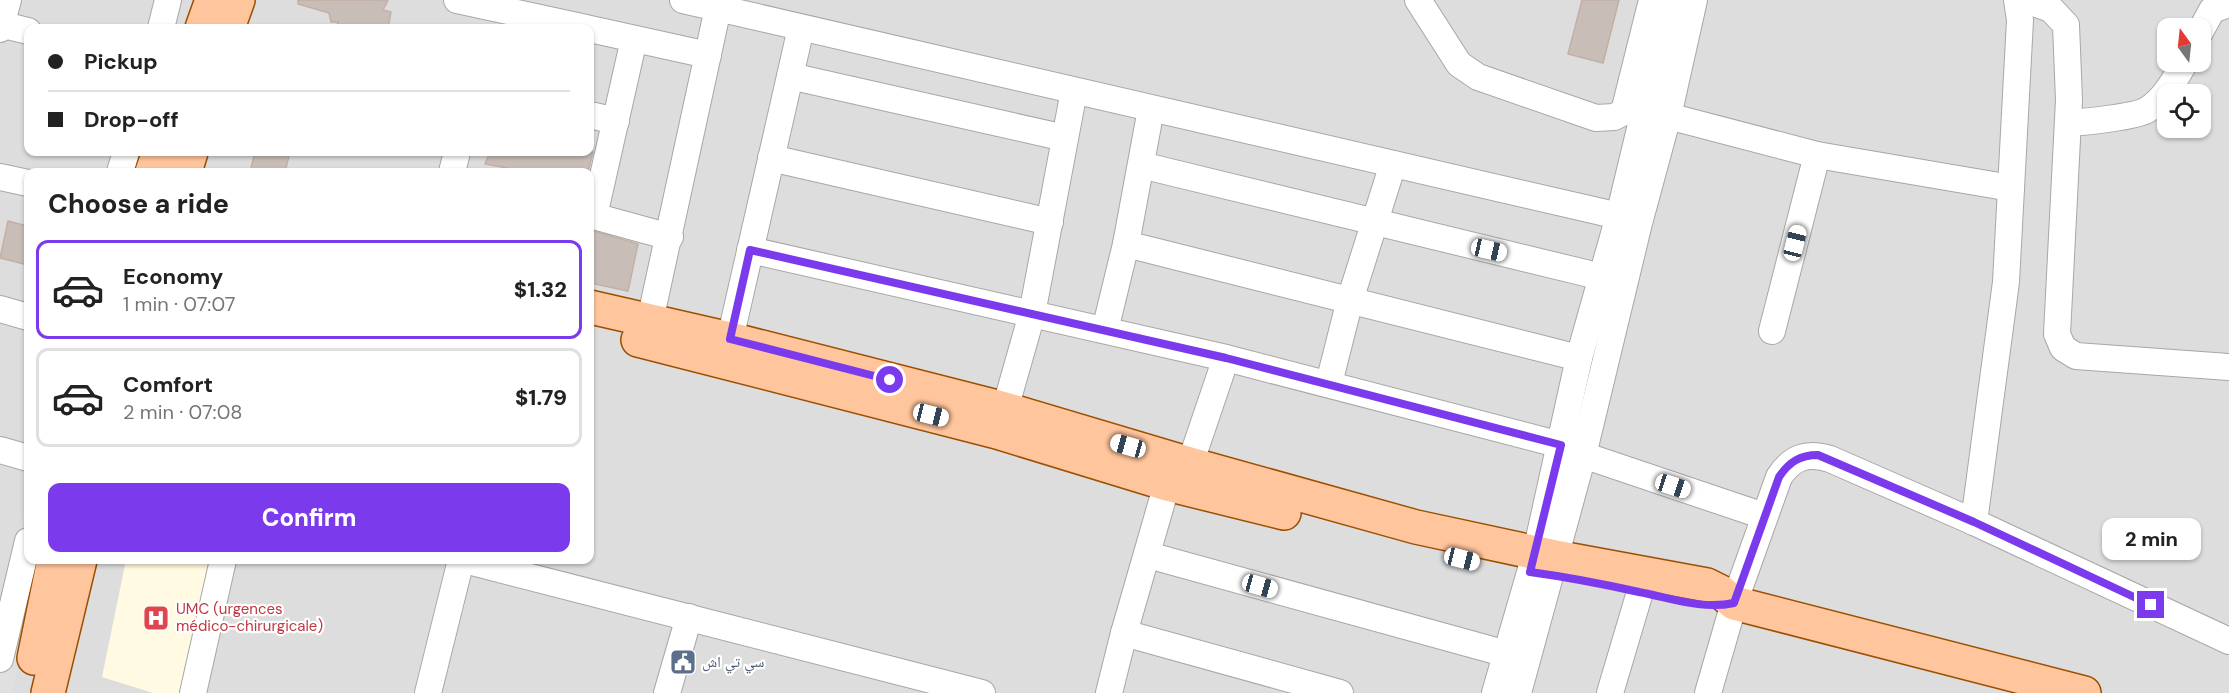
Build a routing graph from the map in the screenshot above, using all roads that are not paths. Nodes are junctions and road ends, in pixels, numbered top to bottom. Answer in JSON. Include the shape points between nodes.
{"nodes":[{"id":1,"x":168,"y":0,"type":"edge"},
{"id":2,"x":212,"y":0,"type":"edge"},
{"id":3,"x":238,"y":0,"type":"edge"},
{"id":4,"x":457,"y":0,"type":"edge"},
{"id":5,"x":683,"y":0,"type":"edge"},
{"id":6,"x":1418,"y":0,"type":"edge"},
{"id":7,"x":1652,"y":0,"type":"edge"},
{"id":8,"x":1671,"y":0,"type":"edge"},
{"id":9,"x":1694,"y":0,"type":"edge"},
{"id":10,"x":2017,"y":0,"type":"edge"},
{"id":11,"x":2025,"y":0,"type":"edge"},
{"id":12,"x":2229,"y":4,"type":"edge"},
{"id":13,"x":718,"y":8,"type":"junction"},
{"id":14,"x":2208,"y":18,"type":"edge"},
{"id":15,"x":2,"y":19,"type":"edge"},
{"id":16,"x":162,"y":24,"type":"edge"},
{"id":17,"x":203,"y":24,"type":"edge"},
{"id":18,"x":229,"y":24,"type":"edge"},
{"id":19,"x":565,"y":24,"type":"edge"},
{"id":20,"x":801,"y":28,"type":"junction"},
{"id":21,"x":24,"y":29,"type":"edge"},
{"id":22,"x":594,"y":30,"type":"edge"},
{"id":23,"x":634,"y":39,"type":"junction"},
{"id":24,"x":708,"y":56,"type":"junction"},
{"id":25,"x":2179,"y":72,"type":"edge"},
{"id":26,"x":790,"y":76,"type":"junction"},
{"id":27,"x":1074,"y":91,"type":"junction"},
{"id":28,"x":1151,"y":109,"type":"junction"},
{"id":29,"x":594,"y":116,"type":"edge"},
{"id":30,"x":1668,"y":116,"type":"junction"},
{"id":31,"x":615,"y":121,"type":"junction"},
{"id":32,"x":2068,"y":123,"type":"junction"},
{"id":33,"x":1065,"y":138,"type":"junction"},
{"id":34,"x":1817,"y":155,"type":"junction"},
{"id":35,"x":771,"y":158,"type":"junction"},
{"id":36,"x":1393,"y":164,"type":"junction"},
{"id":37,"x":1141,"y":165,"type":"junction"},
{"id":38,"x":0,"y":177,"type":"edge"},
{"id":39,"x":24,"y":182,"type":"edge"},
{"id":40,"x":2011,"y":188,"type":"junction"},
{"id":41,"x":594,"y":207,"type":"edge"},
{"id":42,"x":594,"y":216,"type":"edge"},
{"id":43,"x":1619,"y":216,"type":"junction"},
{"id":44,"x":1050,"y":222,"type":"junction"},
{"id":45,"x":1376,"y":222,"type":"junction"},
{"id":46,"x":670,"y":237,"type":"junction"},
{"id":47,"x":1126,"y":244,"type":"junction"},
{"id":48,"x":750,"y":250,"type":"junction"},
{"id":49,"x":1602,"y":277,"type":"junction"},
{"id":50,"x":1350,"y":300,"type":"junction"},
{"id":51,"x":0,"y":309,"type":"edge"},
{"id":52,"x":594,"y":309,"type":"edge"},
{"id":53,"x":1032,"y":314,"type":"junction"},
{"id":54,"x":24,"y":316,"type":"edge"},
{"id":55,"x":594,"y":329,"type":"edge"},
{"id":56,"x":1105,"y":330,"type":"junction"},
{"id":57,"x":648,"y":331,"type":"junction"},
{"id":58,"x":1772,"y":331,"type":"dead end"},
{"id":59,"x":730,"y":339,"type":"junction"},
{"id":60,"x":1226,"y":358,"type":"junction"},
{"id":61,"x":1579,"y":358,"type":"junction"},
{"id":62,"x":2229,"y":367,"type":"edge"},
{"id":63,"x":1329,"y":383,"type":"junction"},
{"id":64,"x":1005,"y":409,"type":"junction"},
{"id":65,"x":0,"y":450,"type":"edge"},
{"id":66,"x":1572,"y":450,"type":"junction"},
{"id":67,"x":24,"y":457,"type":"edge"},
{"id":68,"x":1179,"y":474,"type":"junction"},
{"id":69,"x":1764,"y":516,"type":"junction"},
{"id":70,"x":1974,"y":522,"type":"junction"},
{"id":71,"x":1148,"y":555,"type":"junction"},
{"id":72,"x":24,"y":558,"type":"edge"},
{"id":73,"x":53,"y":564,"type":"edge"},
{"id":74,"x":79,"y":564,"type":"edge"},
{"id":75,"x":222,"y":564,"type":"edge"},
{"id":76,"x":462,"y":564,"type":"edge"},
{"id":77,"x":479,"y":564,"type":"edge"},
{"id":78,"x":1543,"y":564,"type":"junction"},
{"id":79,"x":1640,"y":592,"type":"junction"},
{"id":80,"x":1734,"y":603,"type":"junction"},
{"id":81,"x":690,"y":616,"type":"junction"},
{"id":82,"x":1124,"y":633,"type":"junction"},
{"id":83,"x":2229,"y":641,"type":"edge"},
{"id":84,"x":1507,"y":654,"type":"junction"},
{"id":85,"x":0,"y":659,"type":"edge"},
{"id":86,"x":27,"y":693,"type":"edge"},
{"id":87,"x":48,"y":693,"type":"edge"},
{"id":88,"x":193,"y":693,"type":"edge"},
{"id":89,"x":428,"y":693,"type":"edge"},
{"id":90,"x":668,"y":693,"type":"edge"},
{"id":91,"x":982,"y":693,"type":"edge"},
{"id":92,"x":1109,"y":693,"type":"edge"},
{"id":93,"x":1340,"y":693,"type":"edge"},
{"id":94,"x":1496,"y":693,"type":"edge"},
{"id":95,"x":1518,"y":693,"type":"edge"},
{"id":96,"x":1610,"y":693,"type":"edge"},
{"id":97,"x":1708,"y":693,"type":"edge"},
{"id":98,"x":2084,"y":693,"type":"edge"}],
"edges":[{"from":1,"to":16,"type":"street"},
{"from":2,"to":17,"type":"main road"},
{"from":3,"to":18,"type":"main road"},
{"from":4,"to":19,"type":"street"},
{"from":5,"to":13,"type":"street"},
{"from":6,"to":7,"type":"street","via":[[1460,64],[1478,77],[1596,118],[1624,112]]},
{"from":8,"to":43,"type":"street"},
{"from":9,"to":30,"type":"street"},
{"from":10,"to":40,"type":"street","via":[[2020,20]]},
{"from":11,"to":32,"type":"street","via":[[2051,9],[2066,25]]},
{"from":12,"to":14,"type":"street","via":[[2212,10]]},
{"from":13,"to":20,"type":"street"},
{"from":13,"to":24,"type":"street"},
{"from":15,"to":21,"type":"street"},
{"from":20,"to":26,"type":"street"},
{"from":20,"to":27,"type":"street"},
{"from":22,"to":23,"type":"street"},
{"from":23,"to":24,"type":"street"},
{"from":23,"to":31,"type":"street"},
{"from":24,"to":46,"type":"street"},
{"from":25,"to":32,"type":"street","via":[[2168,90],[2146,110]]},
{"from":26,"to":33,"type":"street"},
{"from":26,"to":35,"type":"street"},
{"from":27,"to":28,"type":"street"},
{"from":27,"to":33,"type":"street"},
{"from":28,"to":36,"type":"street"},
{"from":28,"to":37,"type":"street"},
{"from":29,"to":31,"type":"street"},
{"from":30,"to":34,"type":"street"},
{"from":30,"to":66,"type":"street"},
{"from":31,"to":41,"type":"street"},
{"from":32,"to":62,"type":"street","via":[[2057,334],[2063,348],[2076,356]]},
{"from":33,"to":44,"type":"street"},
{"from":34,"to":40,"type":"street"},
{"from":34,"to":58,"type":"street"},
{"from":35,"to":44,"type":"street"},
{"from":35,"to":48,"type":"street"},
{"from":36,"to":43,"type":"street"},
{"from":36,"to":45,"type":"street"},
{"from":37,"to":45,"type":"street"},
{"from":37,"to":47,"type":"street"},
{"from":38,"to":39,"type":"street"},
{"from":40,"to":70,"type":"street","via":[[2006,282]]},
{"from":42,"to":46,"type":"street"},
{"from":43,"to":49,"type":"street"},
{"from":44,"to":53,"type":"street"},
{"from":45,"to":49,"type":"street"},
{"from":45,"to":50,"type":"street"},
{"from":46,"to":57,"type":"street"},
{"from":47,"to":50,"type":"street"},
{"from":47,"to":56,"type":"street"},
{"from":48,"to":53,"type":"street"},
{"from":48,"to":59,"type":"street"},
{"from":49,"to":61,"type":"street"},
{"from":50,"to":61,"type":"street"},
{"from":50,"to":63,"type":"street"},
{"from":51,"to":54,"type":"street"},
{"from":52,"to":57,"type":"main road"},
{"from":53,"to":56,"type":"street"},
{"from":53,"to":64,"type":"street"},
{"from":55,"to":57,"type":"main road"},
{"from":56,"to":60,"type":"street"},
{"from":57,"to":59,"type":"main road"},
{"from":57,"to":68,"type":"main road","via":[[997,432]]},
{"from":59,"to":64,"type":"main road"},
{"from":60,"to":63,"type":"street"},
{"from":60,"to":68,"type":"street"},
{"from":61,"to":66,"type":"street"},
{"from":63,"to":66,"type":"street"},
{"from":64,"to":68,"type":"main road"},
{"from":65,"to":67,"type":"street"},
{"from":66,"to":69,"type":"street"},
{"from":66,"to":78,"type":"street"},
{"from":68,"to":71,"type":"street"},
{"from":68,"to":78,"type":"main road","via":[[1485,565]]},
{"from":69,"to":70,"type":"street","via":[[1786,467],[1795,459],[1818,455]]},
{"from":69,"to":80,"type":"street"},
{"from":70,"to":83,"type":"street"},
{"from":71,"to":82,"type":"street"},
{"from":71,"to":84,"type":"street"},
{"from":72,"to":85,"type":"street"},
{"from":73,"to":86,"type":"main road"},
{"from":74,"to":87,"type":"main road"},
{"from":75,"to":88,"type":"street"},
{"from":76,"to":89,"type":"street"},
{"from":77,"to":81,"type":"street"},
{"from":78,"to":79,"type":"main road"},
{"from":78,"to":80,"type":"main road","via":[[1707,585]]},
{"from":78,"to":84,"type":"street"},
{"from":78,"to":95,"type":"street"},
{"from":79,"to":80,"type":"main road","via":[[1703,606]]},
{"from":79,"to":96,"type":"street"},
{"from":80,"to":97,"type":"street"},
{"from":80,"to":98,"type":"main road"},
{"from":81,"to":90,"type":"street"},
{"from":81,"to":91,"type":"street"},
{"from":82,"to":92,"type":"street"},
{"from":82,"to":93,"type":"street"},
{"from":84,"to":94,"type":"street"}]}
